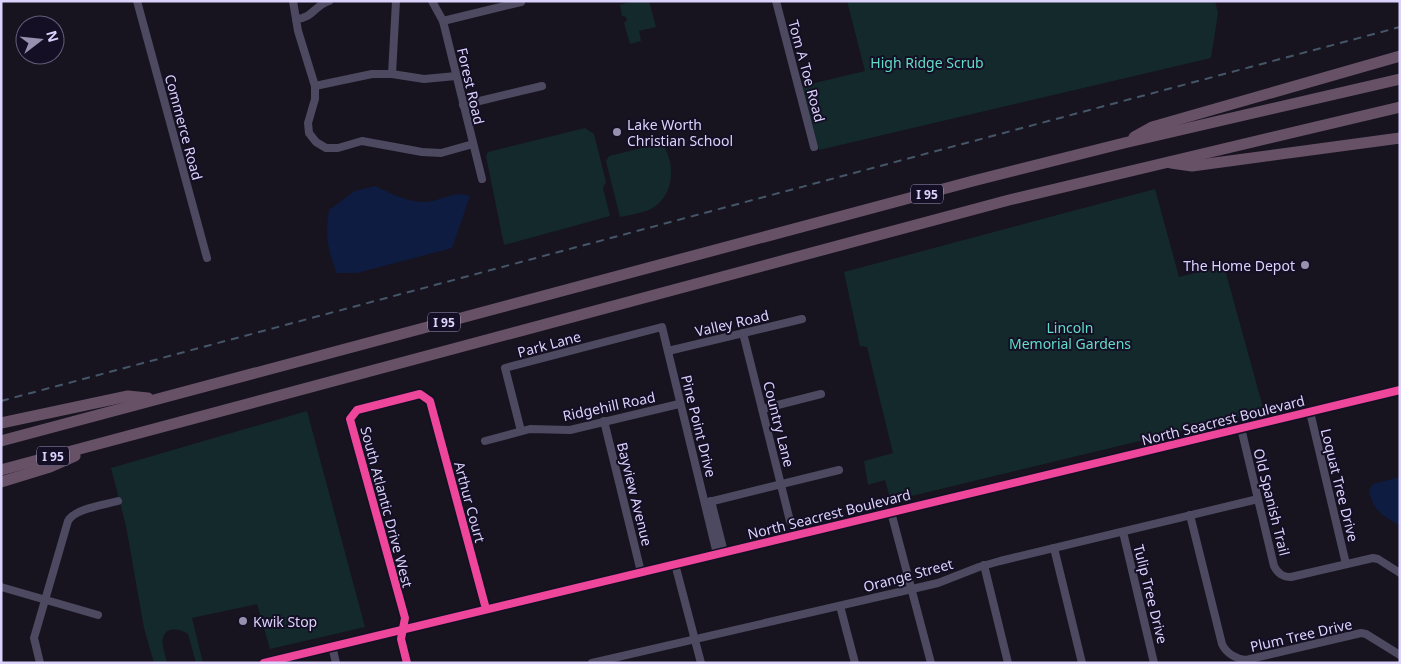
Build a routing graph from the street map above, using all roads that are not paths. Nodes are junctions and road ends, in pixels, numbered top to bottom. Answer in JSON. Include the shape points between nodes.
{"nodes":[{"id":1,"x":137,"y":1,"type":"edge"},
{"id":2,"x":293,"y":1,"type":"edge"},
{"id":3,"x":329,"y":1,"type":"edge"},
{"id":4,"x":396,"y":1,"type":"edge"},
{"id":5,"x":432,"y":1,"type":"edge"},
{"id":6,"x":776,"y":1,"type":"edge"},
{"id":7,"x":521,"y":2,"type":"edge"},
{"id":8,"x":296,"y":19,"type":"junction"},
{"id":9,"x":443,"y":21,"type":"junction"},
{"id":10,"x":1399,"y":56,"type":"edge"},
{"id":11,"x":392,"y":74,"type":"junction"},
{"id":12,"x":456,"y":76,"type":"junction"},
{"id":13,"x":1400,"y":79,"type":"edge"},
{"id":14,"x":315,"y":86,"type":"junction"},
{"id":15,"x":542,"y":86,"type":"dead end"},
{"id":16,"x":463,"y":105,"type":"junction"},
{"id":17,"x":1400,"y":107,"type":"edge"},
{"id":18,"x":1400,"y":138,"type":"edge"},
{"id":19,"x":1124,"y":143,"type":"junction"},
{"id":20,"x":472,"y":144,"type":"junction"},
{"id":21,"x":814,"y":147,"type":"dead end"},
{"id":22,"x":1165,"y":162,"type":"junction"},
{"id":23,"x":482,"y":179,"type":"dead end"},
{"id":24,"x":207,"y":258,"type":"dead end"},
{"id":25,"x":802,"y":319,"type":"dead end"},
{"id":26,"x":662,"y":327,"type":"joint"},
{"id":27,"x":743,"y":333,"type":"junction"},
{"id":28,"x":668,"y":351,"type":"junction"},
{"id":29,"x":1400,"y":390,"type":"edge"},
{"id":30,"x":821,"y":394,"type":"dead end"},
{"id":31,"x":158,"y":398,"type":"junction"},
{"id":32,"x":430,"y":401,"type":"joint"},
{"id":33,"x":679,"y":404,"type":"junction"},
{"id":34,"x":762,"y":409,"type":"junction"},
{"id":35,"x":1310,"y":412,"type":"junction"},
{"id":36,"x":604,"y":421,"type":"junction"},
{"id":37,"x":1,"y":424,"type":"edge"},
{"id":38,"x":1241,"y":428,"type":"junction"},
{"id":39,"x":521,"y":431,"type":"junction"},
{"id":40,"x":1,"y":441,"type":"edge"},
{"id":41,"x":485,"y":441,"type":"dead end"},
{"id":42,"x":105,"y":442,"type":"junction"},
{"id":43,"x":1,"y":470,"type":"edge"},
{"id":44,"x":839,"y":470,"type":"dead end"},
{"id":45,"x":1,"y":482,"type":"edge"},
{"id":46,"x":781,"y":484,"type":"junction"},
{"id":47,"x":1258,"y":499,"type":"junction"},
{"id":48,"x":118,"y":502,"type":"dead end"},
{"id":49,"x":708,"y":502,"type":"junction"},
{"id":50,"x":891,"y":512,"type":"junction"},
{"id":51,"x":1190,"y":516,"type":"junction"},
{"id":52,"x":790,"y":521,"type":"dead end"},
{"id":53,"x":1122,"y":532,"type":"junction"},
{"id":54,"x":1054,"y":548,"type":"junction"},
{"id":55,"x":720,"y":553,"type":"junction"},
{"id":56,"x":674,"y":564,"type":"junction"},
{"id":57,"x":1346,"y":564,"type":"junction"},
{"id":58,"x":984,"y":565,"type":"junction"},
{"id":59,"x":641,"y":572,"type":"junction"},
{"id":60,"x":1400,"y":572,"type":"edge"},
{"id":61,"x":1,"y":587,"type":"edge"},
{"id":62,"x":912,"y":589,"type":"junction"},
{"id":63,"x":44,"y":600,"type":"junction"},
{"id":64,"x":840,"y":606,"type":"junction"},
{"id":65,"x":486,"y":609,"type":"junction"},
{"id":66,"x":98,"y":616,"type":"dead end"},
{"id":67,"x":403,"y":630,"type":"junction"},
{"id":68,"x":695,"y":639,"type":"junction"},
{"id":69,"x":332,"y":646,"type":"junction"},
{"id":70,"x":1400,"y":655,"type":"edge"},
{"id":71,"x":40,"y":663,"type":"edge"},
{"id":72,"x":266,"y":663,"type":"edge"},
{"id":73,"x":336,"y":663,"type":"edge"},
{"id":74,"x":407,"y":663,"type":"edge"},
{"id":75,"x":592,"y":663,"type":"edge"},
{"id":76,"x":701,"y":663,"type":"edge"},
{"id":77,"x":855,"y":663,"type":"edge"},
{"id":78,"x":931,"y":663,"type":"edge"},
{"id":79,"x":1008,"y":663,"type":"edge"},
{"id":80,"x":1082,"y":663,"type":"edge"},
{"id":81,"x":1154,"y":663,"type":"edge"}],
"edges":[{"from":1,"to":24,"type":"street","name":"Commerce Road"},
{"from":2,"to":8,"type":"street"},
{"from":3,"to":8,"type":"street","via":[[318,6],[308,17]]},
{"from":4,"to":11,"type":"street"},
{"from":5,"to":9,"type":"street","name":"Forest Road"},
{"from":6,"to":21,"type":"street","name":"Tom A Toe Road"},
{"from":7,"to":9,"type":"street"},
{"from":8,"to":14,"type":"street"},
{"from":9,"to":12,"type":"street","name":"Forest Road"},
{"from":10,"to":19,"type":"highway","via":[[1152,127]]},
{"from":11,"to":12,"type":"street","via":[[424,79]]},
{"from":11,"to":14,"type":"street","via":[[372,74]]},
{"from":12,"to":16,"type":"street","name":"Forest Road"},
{"from":13,"to":19,"type":"highway","number":"I 95"},
{"from":14,"to":20,"type":"street","via":[[309,134],[326,148],[362,142],[441,153]]},
{"from":15,"to":16,"type":"street"},
{"from":16,"to":20,"type":"street","name":"Forest Road"},
{"from":17,"to":22,"type":"highway","number":"I 95"},
{"from":18,"to":22,"type":"highway","via":[[1192,166]]},
{"from":19,"to":31,"type":"highway","number":"I 95"},
{"from":20,"to":23,"type":"street","name":"Forest Road"},
{"from":22,"to":42,"type":"highway","number":"I 95","via":[[1001,202]]},
{"from":25,"to":27,"type":"street","name":"Valley Road"},
{"from":26,"to":28,"type":"street","name":"Pine Point Drive"},
{"from":26,"to":39,"type":"street","name":"Park Lane","via":[[505,368]]},
{"from":27,"to":28,"type":"street","name":"Valley Road"},
{"from":27,"to":34,"type":"street","name":"Country Lane"},
{"from":28,"to":33,"type":"street","name":"Pine Point Drive"},
{"from":29,"to":35,"type":"street","name":"North Seacrest Boulevard"},
{"from":30,"to":34,"type":"street"},
{"from":31,"to":37,"type":"highway","via":[[128,396]]},
{"from":31,"to":40,"type":"highway","number":"I 95"},
{"from":32,"to":65,"type":"street","name":"Arthur Court"},
{"from":32,"to":67,"type":"street","name":"South Atlantic Drive West","via":[[420,394],[357,410],[350,418],[405,618]]},
{"from":33,"to":36,"type":"street","name":"Ridgehill Road"},
{"from":33,"to":49,"type":"street","name":"Pine Point Drive"},
{"from":34,"to":46,"type":"street","name":"Country Lane"},
{"from":35,"to":38,"type":"street","name":"North Seacrest Boulevard"},
{"from":35,"to":57,"type":"street","name":"Loquat Tree Drive"},
{"from":36,"to":39,"type":"street","name":"Ridgehill Road","via":[[570,430]]},
{"from":36,"to":59,"type":"street","name":"Bayview Avenue"},
{"from":38,"to":47,"type":"street","name":"Old Spanish Trail"},
{"from":38,"to":50,"type":"street","name":"North Seacrest Boulevard"},
{"from":39,"to":41,"type":"street","name":"Ridgehill Road"},
{"from":42,"to":43,"type":"highway","number":"I 95"},
{"from":42,"to":45,"type":"highway","via":[[50,467]]},
{"from":44,"to":46,"type":"street"},
{"from":46,"to":49,"type":"street"},
{"from":46,"to":52,"type":"street","name":"Country Lane"},
{"from":47,"to":51,"type":"street","name":"Orange Street"},
{"from":47,"to":57,"type":"street","name":"Old Spanish Trail","via":[[1274,566],[1279,574],[1291,577]]},
{"from":48,"to":63,"type":"street","via":[[73,514],[68,521]]},
{"from":49,"to":55,"type":"street","name":"Pine Point Drive"},
{"from":50,"to":55,"type":"street","name":"North Seacrest Boulevard"},
{"from":50,"to":62,"type":"street"},
{"from":51,"to":53,"type":"street","name":"Orange Street"},
{"from":51,"to":70,"type":"street","name":"Plum Tree Drive","via":[[1226,651],[1246,660],[1361,633]]},
{"from":53,"to":54,"type":"street","name":"Orange Street"},
{"from":53,"to":81,"type":"street","name":"Tulip Tree Drive"},
{"from":54,"to":58,"type":"street","name":"Orange Street"},
{"from":54,"to":80,"type":"street"},
{"from":55,"to":56,"type":"street","name":"North Seacrest Boulevard"},
{"from":56,"to":59,"type":"street","name":"North Seacrest Boulevard"},
{"from":56,"to":68,"type":"street"},
{"from":57,"to":60,"type":"street","name":"Old Spanish Trail","via":[[1373,558]]},
{"from":58,"to":62,"type":"street","name":"Orange Street","via":[[947,580]]},
{"from":58,"to":79,"type":"street"},
{"from":59,"to":65,"type":"street","name":"North Seacrest Boulevard"},
{"from":61,"to":63,"type":"street"},
{"from":62,"to":64,"type":"street","name":"Orange Street"},
{"from":62,"to":78,"type":"street"},
{"from":63,"to":66,"type":"street"},
{"from":63,"to":71,"type":"street","via":[[34,638]]},
{"from":64,"to":68,"type":"street","name":"Orange Street"},
{"from":64,"to":77,"type":"street"},
{"from":65,"to":67,"type":"street","name":"North Seacrest Boulevard"},
{"from":67,"to":69,"type":"street","name":"North Seacrest Boulevard"},
{"from":67,"to":74,"type":"street","via":[[401,639]]},
{"from":68,"to":75,"type":"street","name":"Orange Street"},
{"from":68,"to":76,"type":"street"},
{"from":69,"to":72,"type":"street","name":"North Seacrest Boulevard"},
{"from":69,"to":73,"type":"street"}]}
